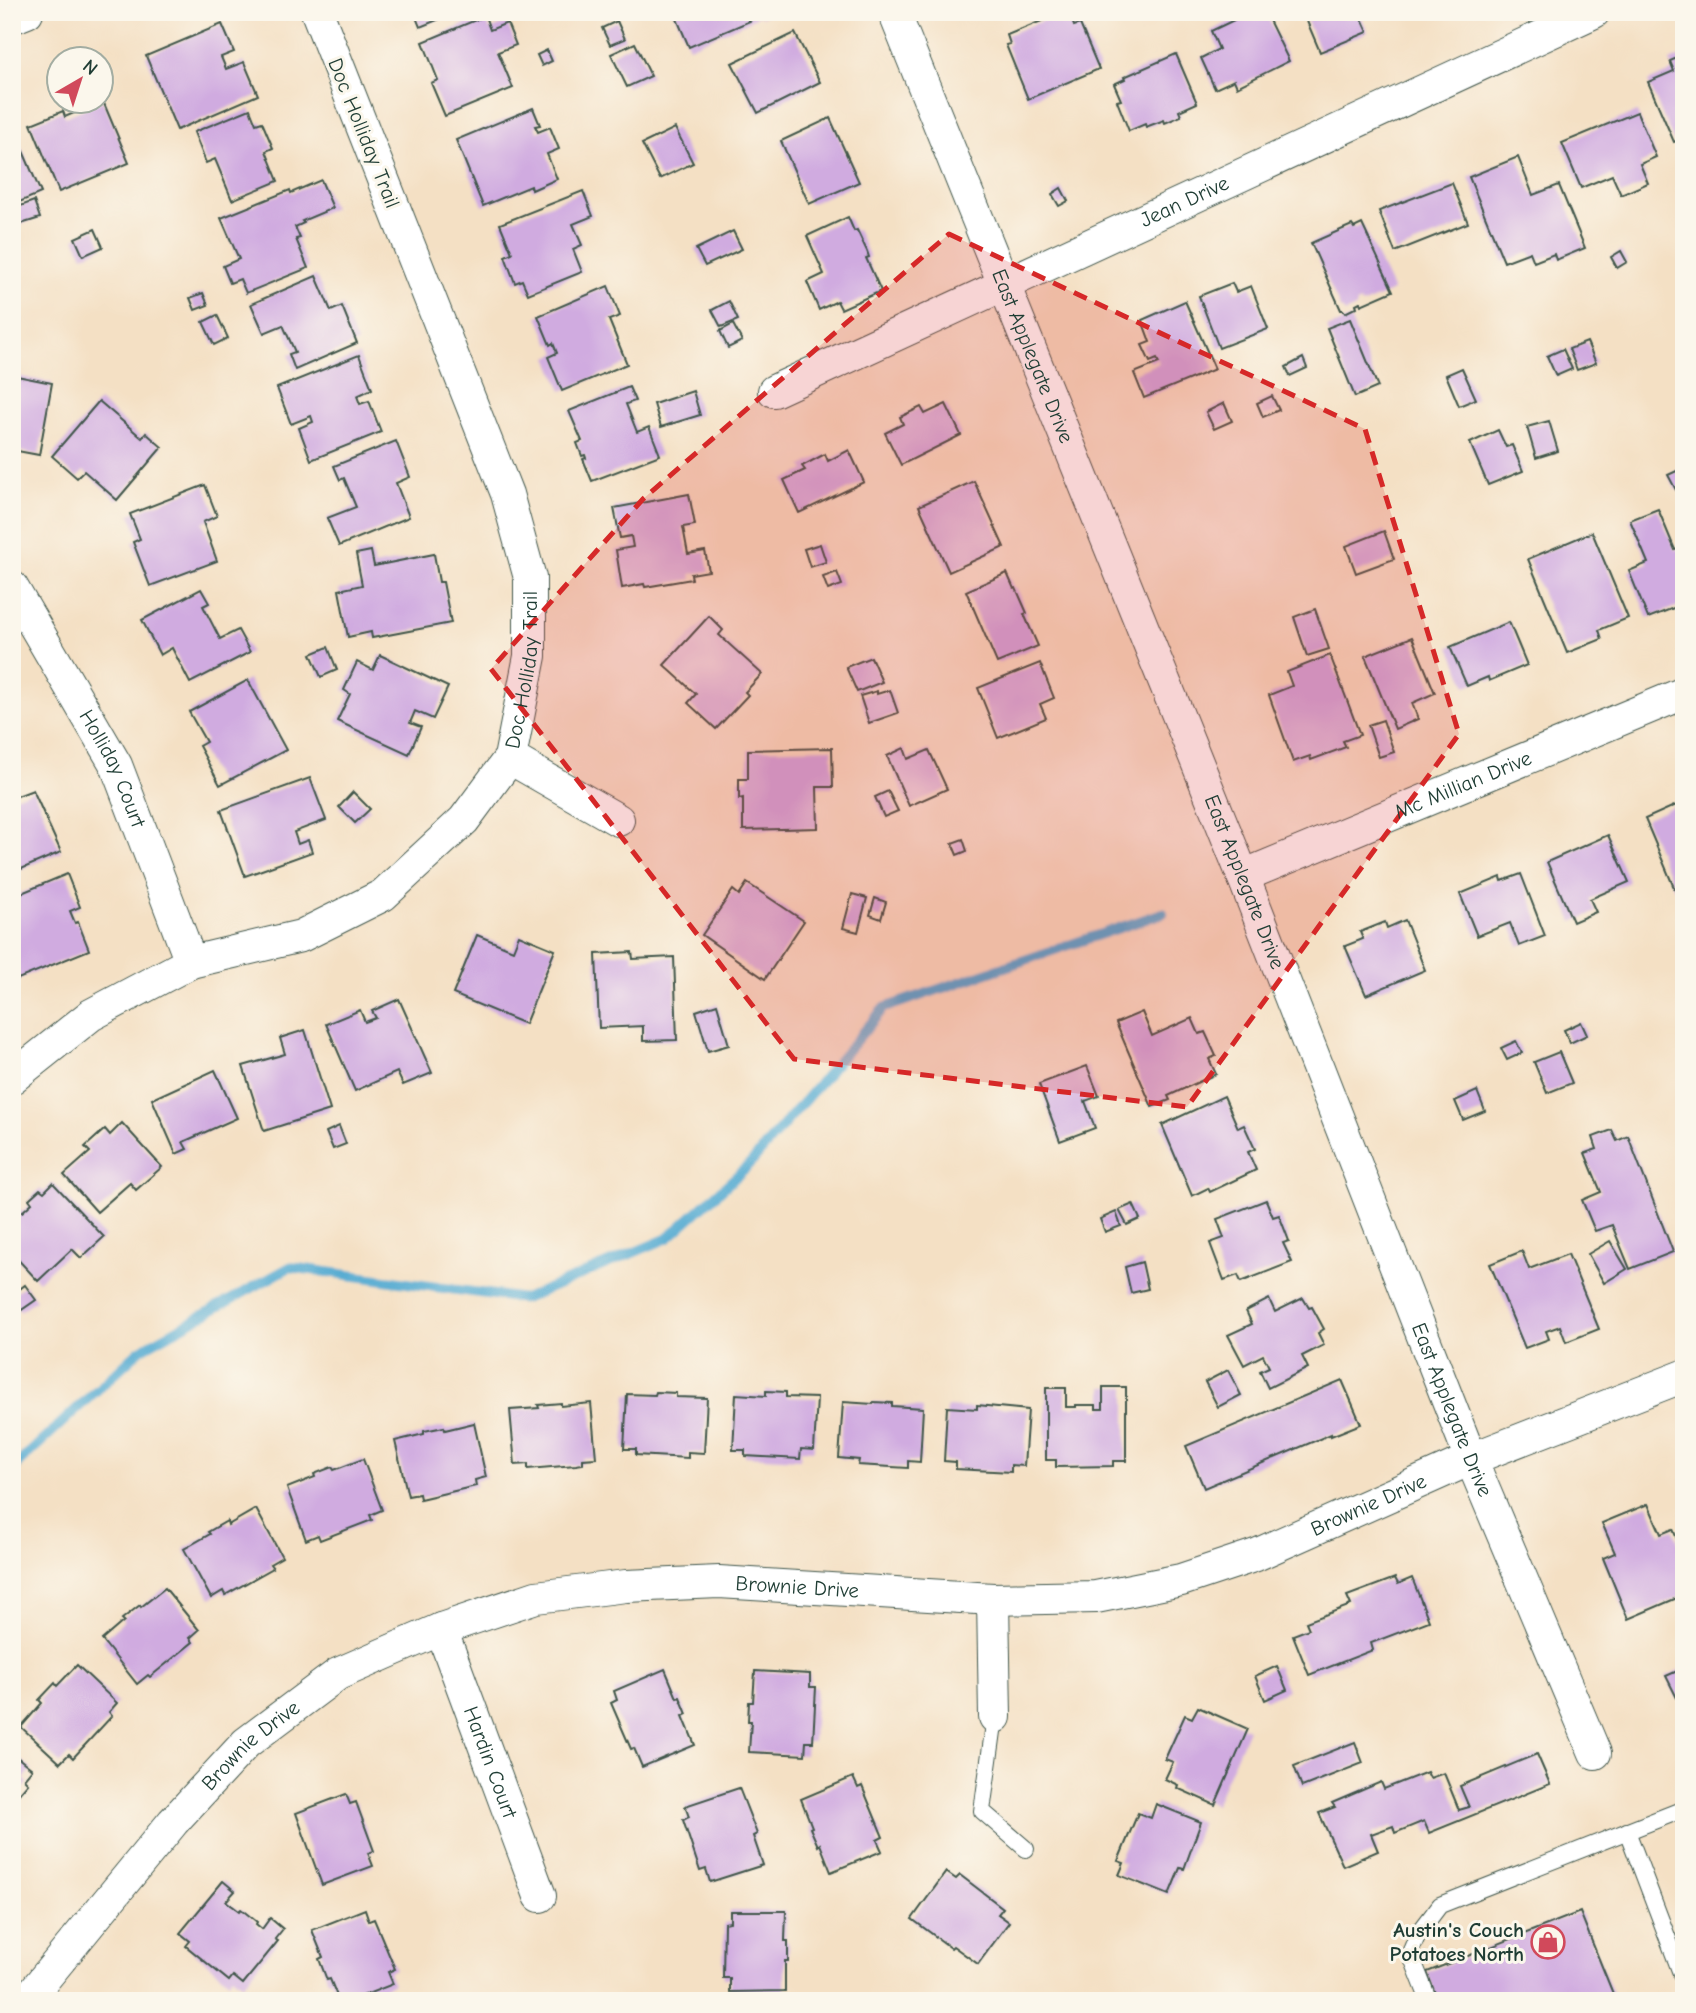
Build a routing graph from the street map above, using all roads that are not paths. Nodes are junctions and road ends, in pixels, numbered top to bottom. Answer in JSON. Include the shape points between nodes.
{"nodes":[{"id":1,"x":27,"y":12,"type":"edge"},
{"id":2,"x":317,"y":12,"type":"edge"},
{"id":3,"x":894,"y":12,"type":"edge"},
{"id":4,"x":1594,"y":12,"type":"edge"},
{"id":5,"x":12,"y":18,"type":"edge"},
{"id":6,"x":1004,"y":284,"type":"junction"},
{"id":7,"x":774,"y":391,"type":"dead end"},
{"id":8,"x":12,"y":587,"type":"edge"},
{"id":9,"x":1684,"y":692,"type":"edge"},
{"id":10,"x":510,"y":758,"type":"junction"},
{"id":11,"x":618,"y":820,"type":"dead end"},
{"id":12,"x":1243,"y":876,"type":"junction"},
{"id":13,"x":191,"y":962,"type":"junction"},
{"id":14,"x":12,"y":1078,"type":"edge"},
{"id":15,"x":1684,"y":1376,"type":"edge"},
{"id":16,"x":1471,"y":1460,"type":"junction"},
{"id":17,"x":993,"y":1599,"type":"junction"},
{"id":18,"x":441,"y":1629,"type":"junction"},
{"id":19,"x":995,"y":1717,"type":"joint"},
{"id":20,"x":1595,"y":1753,"type":"dead end"},
{"id":21,"x":1684,"y":1809,"type":"edge"},
{"id":22,"x":1627,"y":1831,"type":"junction"},
{"id":23,"x":1026,"y":1849,"type":"dead end"},
{"id":24,"x":540,"y":1896,"type":"dead end"},
{"id":25,"x":1684,"y":1981,"type":"edge"},
{"id":26,"x":26,"y":2001,"type":"edge"},
{"id":27,"x":1429,"y":2001,"type":"edge"}],
"edges":[{"from":1,"to":5,"type":"street"},
{"from":2,"to":10,"type":"street","name":"Doc Holliday Trail","via":[[507,494],[530,578],[530,656]]},
{"from":3,"to":6,"type":"street","name":"East Applegate Drive"},
{"from":4,"to":6,"type":"street","name":"Jean Drive"},
{"from":6,"to":7,"type":"street","name":"Jean Drive"},
{"from":6,"to":12,"type":"street","name":"East Applegate Drive"},
{"from":8,"to":13,"type":"street","name":"Holliday Court","via":[[116,765]]},
{"from":9,"to":12,"type":"street","name":"Mc Millian Drive"},
{"from":10,"to":11,"type":"street"},
{"from":10,"to":13,"type":"street","name":"Doc Holliday Trail","via":[[464,820],[383,895],[301,936]]},
{"from":12,"to":16,"type":"street","name":"East Applegate Drive"},
{"from":13,"to":14,"type":"street","name":"Doc Holliday Trail","via":[[91,1015]]},
{"from":15,"to":16,"type":"street","name":"Brownie Drive"},
{"from":16,"to":17,"type":"street","name":"Brownie Drive","via":[[1256,1555],[1181,1580],[1096,1597]]},
{"from":16,"to":20,"type":"street","name":"East Applegate Drive"},
{"from":17,"to":18,"type":"street","name":"Brownie Drive","via":[[719,1581],[626,1586],[536,1597]]},
{"from":17,"to":19,"type":"street"},
{"from":18,"to":24,"type":"street","name":"Hardin Court"},
{"from":18,"to":26,"type":"street","name":"Brownie Drive","via":[[338,1674],[246,1743],[173,1822]]},
{"from":19,"to":23,"type":"lane","via":[[982,1811]]},
{"from":21,"to":22,"type":"lane"},
{"from":22,"to":25,"type":"lane"},
{"from":22,"to":27,"type":"lane","via":[[1440,1905],[1410,1953]]}]}
